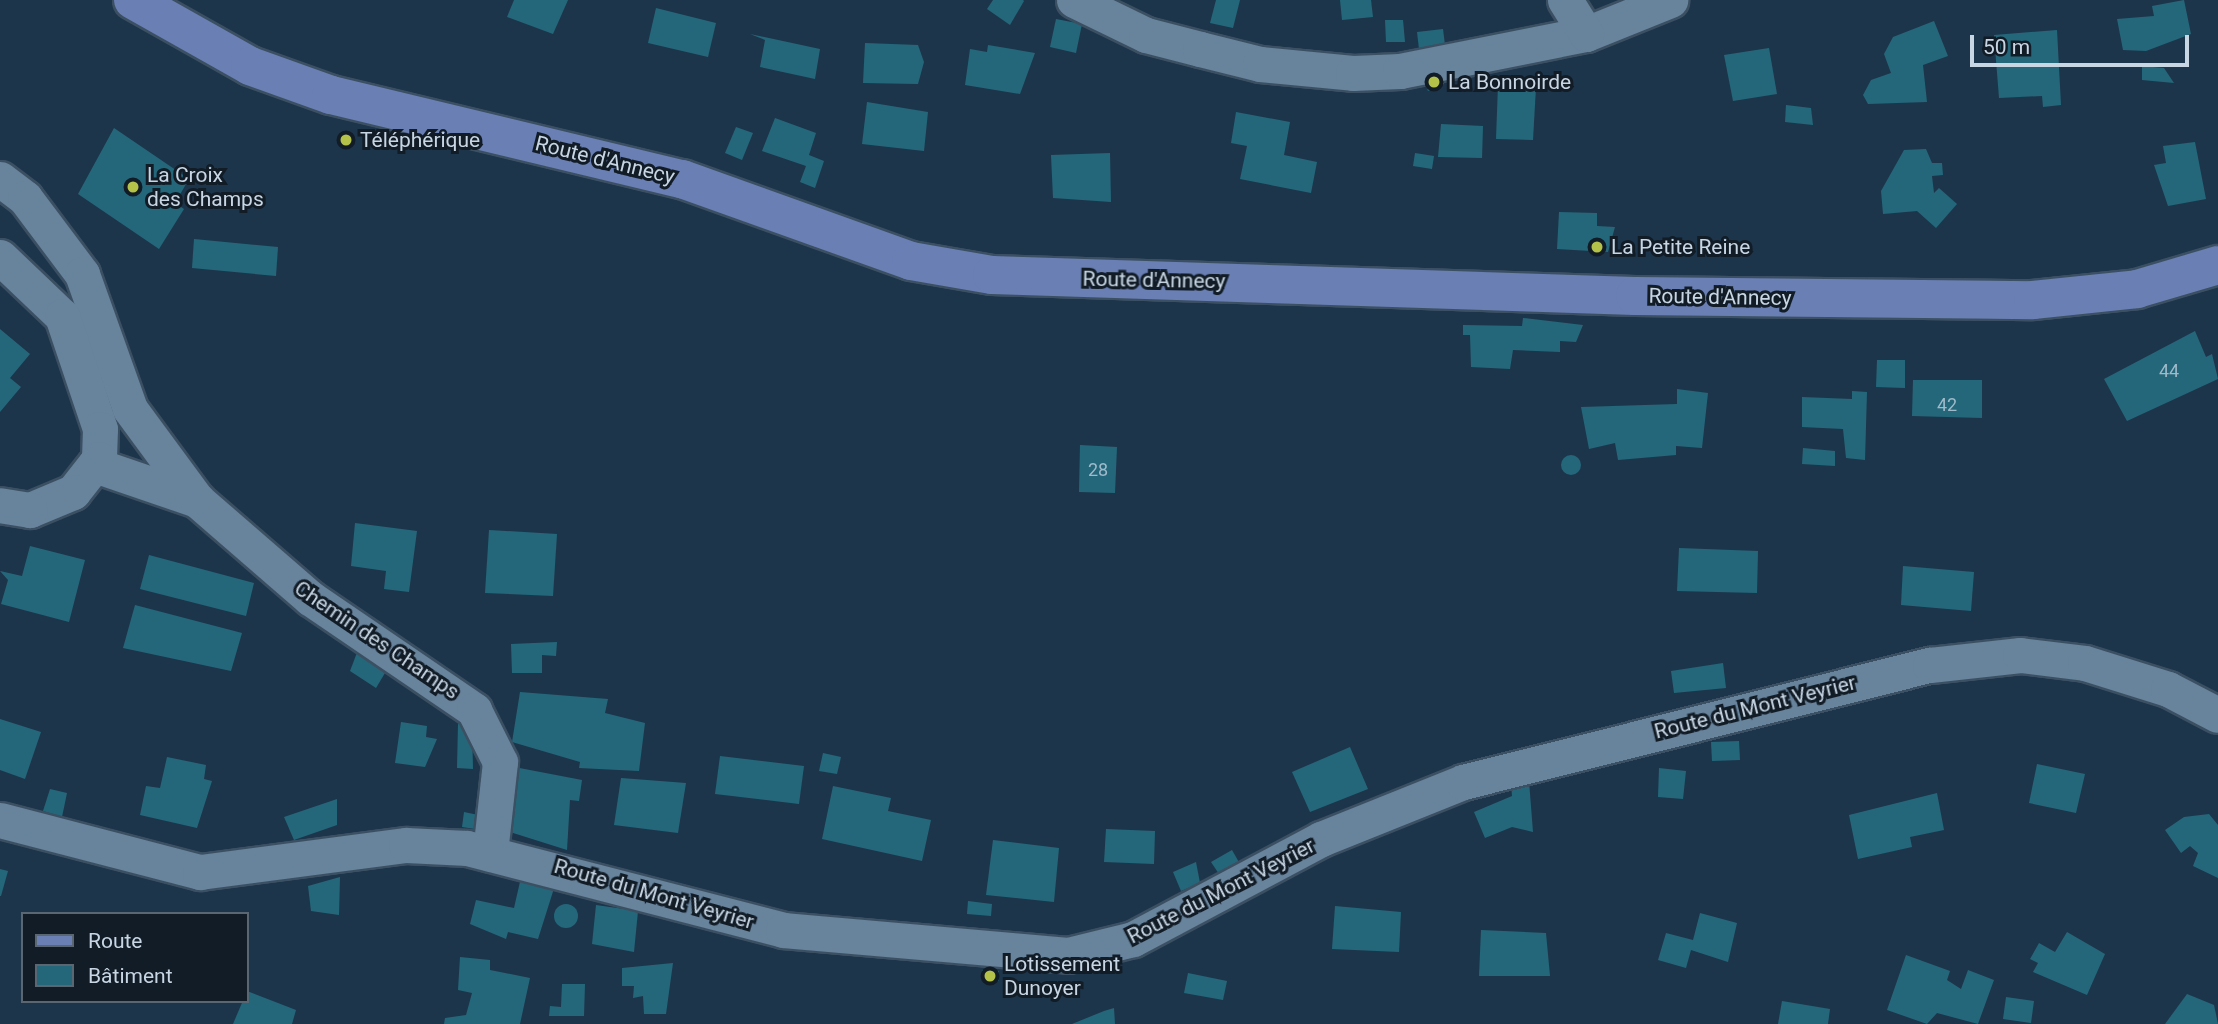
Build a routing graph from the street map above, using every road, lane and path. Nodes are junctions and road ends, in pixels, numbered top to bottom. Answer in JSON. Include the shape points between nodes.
{"nodes":[{"id":1,"x":133,"y":0,"type":"edge"},
{"id":2,"x":1074,"y":0,"type":"edge"},
{"id":3,"x":1565,"y":0,"type":"edge"},
{"id":4,"x":1671,"y":0,"type":"edge"},
{"id":5,"x":1586,"y":34,"type":"junction"},
{"id":6,"x":0,"y":179,"type":"edge"},
{"id":7,"x":0,"y":257,"type":"edge"},
{"id":8,"x":2218,"y":265,"type":"edge"},
{"id":9,"x":95,"y":465,"type":"junction"},
{"id":10,"x":197,"y":500,"type":"junction"},
{"id":11,"x":0,"y":505,"type":"edge"},
{"id":12,"x":2218,"y":715,"type":"edge"},
{"id":13,"x":0,"y":820,"type":"edge"},
{"id":14,"x":490,"y":853,"type":"junction"}],
"edges":[{"from":1,"to":8,"type":"main road","name":"Route d'Annecy","via":[[250,66],[331,95],[682,179],[911,261],[992,275],[1635,296],[2020,300],[2101,295]]},
{"from":2,"to":5,"type":"street","via":[[1146,35],[1308,71],[1400,71]]},
{"from":3,"to":5,"type":"street"},
{"from":4,"to":5,"type":"street"},
{"from":6,"to":10,"type":"street","name":"Chemin des Champs","via":[[25,198],[82,274],[130,409]]},
{"from":7,"to":9,"type":"street","via":[[62,316],[100,429]]},
{"from":9,"to":10,"type":"street","name":"Chemin des Champs"},
{"from":9,"to":11,"type":"street","via":[[73,492],[50,504],[30,510]]},
{"from":10,"to":14,"type":"street","name":"Chemin des Champs","via":[[310,598],[466,700],[500,762]]},
{"from":12,"to":14,"type":"street","name":"Route du Mont Veyrier","via":[[2168,689],[2085,663],[2020,656],[1930,665],[1462,782],[1321,839],[1133,939],[1068,955],[783,930]]},
{"from":13,"to":14,"type":"street","name":"Route du Mont Veyrier","via":[[200,872],[405,845]]}]}
